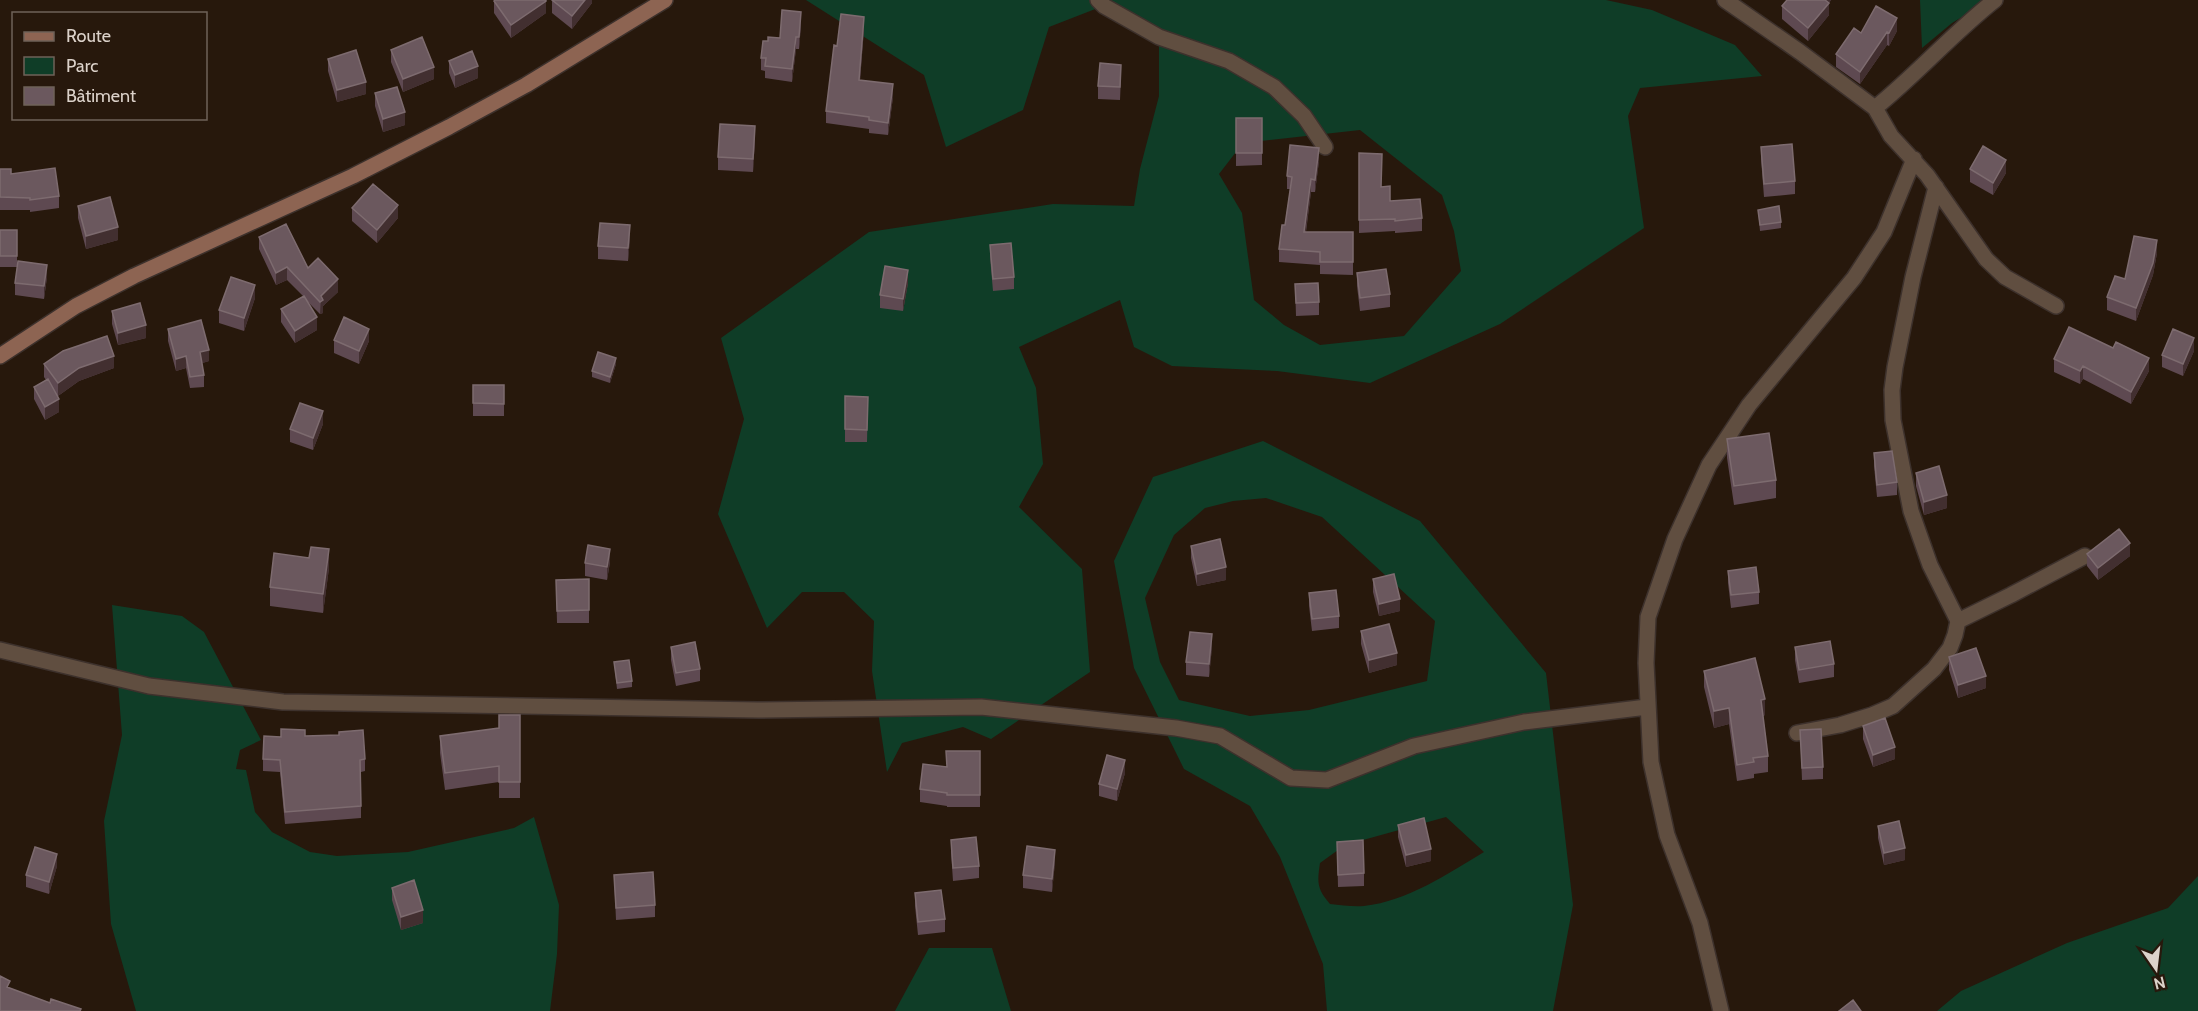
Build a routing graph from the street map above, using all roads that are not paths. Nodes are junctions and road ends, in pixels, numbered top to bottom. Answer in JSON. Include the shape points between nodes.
{"nodes":[{"id":1,"x":665,"y":0,"type":"edge"},
{"id":2,"x":1098,"y":0,"type":"edge"},
{"id":3,"x":1725,"y":0,"type":"edge"},
{"id":4,"x":1995,"y":0,"type":"edge"},
{"id":5,"x":1875,"y":108,"type":"junction"},
{"id":6,"x":1325,"y":147,"type":"dead end"},
{"id":7,"x":1914,"y":159,"type":"junction"},
{"id":8,"x":1936,"y":187,"type":"junction"},
{"id":9,"x":2056,"y":306,"type":"dead end"},
{"id":10,"x":0,"y":356,"type":"edge"},
{"id":11,"x":2085,"y":556,"type":"edge"},
{"id":12,"x":1958,"y":621,"type":"junction"},
{"id":13,"x":0,"y":650,"type":"edge"},
{"id":14,"x":1647,"y":707,"type":"junction"},
{"id":15,"x":1797,"y":733,"type":"dead end"},
{"id":16,"x":1721,"y":1011,"type":"edge"}],
"edges":[{"from":1,"to":10,"type":"main road","via":[[449,127],[115,286],[76,306]]},
{"from":2,"to":6,"type":"street","via":[[1159,37],[1229,62],[1274,87],[1304,116]]},
{"from":3,"to":5,"type":"street"},
{"from":4,"to":5,"type":"street"},
{"from":5,"to":7,"type":"street","via":[[1891,136]]},
{"from":7,"to":8,"type":"street"},
{"from":7,"to":14,"type":"street","via":[[1884,232],[1854,278],[1749,405],[1709,465],[1675,539],[1648,617]]},
{"from":8,"to":9,"type":"street","via":[[1986,259],[2006,277]]},
{"from":8,"to":12,"type":"street","via":[[1895,367],[1893,420],[1911,511],[1930,565]]},
{"from":11,"to":12,"type":"street"},
{"from":12,"to":15,"type":"street","via":[[1943,658],[1893,706],[1840,725]]},
{"from":13,"to":14,"type":"street","via":[[149,686],[283,702],[758,710],[981,707],[1220,736],[1291,778],[1327,780],[1414,746],[1524,722]]},
{"from":14,"to":16,"type":"street","via":[[1651,762],[1667,835],[1700,923]]}]}
